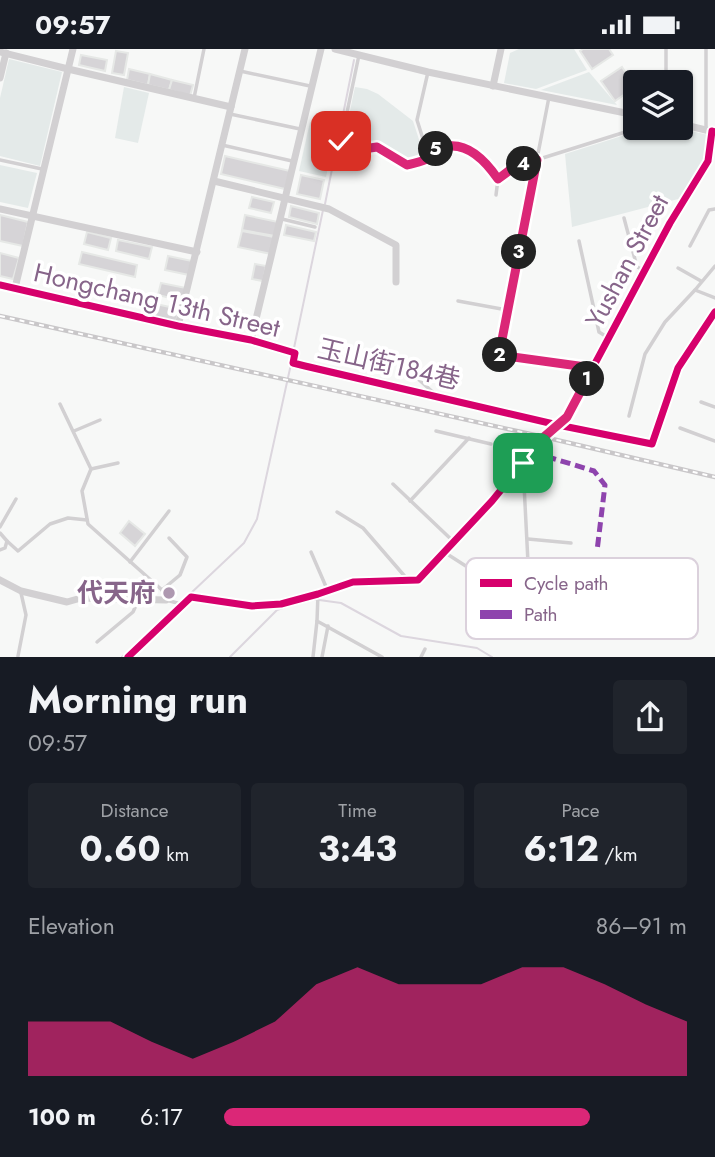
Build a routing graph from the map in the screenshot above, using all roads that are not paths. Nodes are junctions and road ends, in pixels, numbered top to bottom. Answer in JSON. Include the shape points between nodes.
{"nodes":[{"id":1,"x":73,"y":49,"type":"edge"},
{"id":2,"x":204,"y":49,"type":"edge"},
{"id":3,"x":246,"y":49,"type":"edge"},
{"id":4,"x":321,"y":49,"type":"edge"},
{"id":5,"x":335,"y":49,"type":"edge"},
{"id":6,"x":501,"y":49,"type":"edge"},
{"id":7,"x":666,"y":49,"type":"edge"},
{"id":8,"x":706,"y":49,"type":"edge"},
{"id":9,"x":3,"y":52,"type":"edge"},
{"id":10,"x":356,"y":53,"type":"edge"},
{"id":11,"x":68,"y":69,"type":"junction"},
{"id":12,"x":666,"y":70,"type":"edge"},
{"id":13,"x":240,"y":71,"type":"junction"},
{"id":14,"x":428,"y":72,"type":"junction"},
{"id":15,"x":0,"y":78,"type":"edge"},
{"id":16,"x":494,"y":86,"type":"junction"},
{"id":17,"x":312,"y":87,"type":"junction"},
{"id":18,"x":549,"y":97,"type":"junction"},
{"id":19,"x":194,"y":99,"type":"junction"},
{"id":20,"x":706,"y":104,"type":"junction"},
{"id":21,"x":715,"y":104,"type":"edge"},
{"id":22,"x":231,"y":110,"type":"junction"},
{"id":23,"x":623,"y":112,"type":"edge"},
{"id":24,"x":693,"y":127,"type":"edge"},
{"id":25,"x":301,"y":129,"type":"junction"},
{"id":26,"x":711,"y":131,"type":"edge"},
{"id":27,"x":623,"y":133,"type":"edge"},
{"id":28,"x":222,"y":145,"type":"junction"},
{"id":29,"x":429,"y":158,"type":"junction"},
{"id":30,"x":0,"y":160,"type":"edge"},
{"id":31,"x":537,"y":160,"type":"junction"},
{"id":32,"x":293,"y":162,"type":"junction"},
{"id":33,"x":43,"y":170,"type":"junction"},
{"id":34,"x":498,"y":179,"type":"junction"},
{"id":35,"x":214,"y":181,"type":"junction"},
{"id":36,"x":496,"y":195,"type":"dead end"},
{"id":37,"x":285,"y":198,"type":"junction"},
{"id":38,"x":0,"y":209,"type":"edge"},
{"id":39,"x":715,"y":209,"type":"edge"},
{"id":40,"x":32,"y":215,"type":"junction"},
{"id":41,"x":280,"y":218,"type":"junction"},
{"id":42,"x":624,"y":218,"type":"dead end"},
{"id":43,"x":315,"y":227,"type":"dead end"},
{"id":44,"x":579,"y":241,"type":"dead end"},
{"id":45,"x":690,"y":246,"type":"dead end"},
{"id":46,"x":197,"y":252,"type":"junction"},
{"id":47,"x":715,"y":266,"type":"edge"},
{"id":48,"x":678,"y":268,"type":"dead end"},
{"id":49,"x":645,"y":271,"type":"junction"},
{"id":50,"x":701,"y":281,"type":"junction"},
{"id":51,"x":397,"y":282,"type":"dead end"},
{"id":52,"x":0,"y":285,"type":"edge"},
{"id":53,"x":15,"y":288,"type":"junction"},
{"id":54,"x":695,"y":290,"type":"junction"},
{"id":55,"x":715,"y":298,"type":"edge"},
{"id":56,"x":458,"y":301,"type":"dead end"},
{"id":57,"x":508,"y":310,"type":"junction"},
{"id":58,"x":715,"y":312,"type":"edge"},
{"id":59,"x":178,"y":326,"type":"junction"},
{"id":60,"x":610,"y":338,"type":"junction"},
{"id":61,"x":251,"y":340,"type":"junction"},
{"id":62,"x":388,"y":352,"type":"dead end"},
{"id":63,"x":293,"y":363,"type":"joint"},
{"id":64,"x":593,"y":368,"type":"junction"},
{"id":65,"x":438,"y":397,"type":"junction"},
{"id":66,"x":701,"y":401,"type":"dead end"},
{"id":67,"x":60,"y":404,"type":"dead end"},
{"id":68,"x":715,"y":407,"type":"edge"},
{"id":69,"x":629,"y":417,"type":"dead end"},
{"id":70,"x":100,"y":420,"type":"dead end"},
{"id":71,"x":558,"y":425,"type":"junction"},
{"id":72,"x":680,"y":428,"type":"dead end"},
{"id":73,"x":74,"y":431,"type":"junction"},
{"id":74,"x":436,"y":431,"type":"dead end"},
{"id":75,"x":469,"y":438,"type":"junction"},
{"id":76,"x":715,"y":441,"type":"edge"},
{"id":77,"x":491,"y":444,"type":"dead end"},
{"id":78,"x":118,"y":463,"type":"dead end"},
{"id":79,"x":523,"y":463,"type":"junction"},
{"id":80,"x":91,"y":469,"type":"junction"},
{"id":81,"x":393,"y":484,"type":"dead end"},
{"id":82,"x":16,"y":499,"type":"dead end"},
{"id":83,"x":410,"y":501,"type":"junction"},
{"id":84,"x":169,"y":511,"type":"dead end"},
{"id":85,"x":337,"y":512,"type":"dead end"},
{"id":86,"x":87,"y":520,"type":"junction"},
{"id":87,"x":0,"y":527,"type":"edge"},
{"id":88,"x":0,"y":533,"type":"edge"},
{"id":89,"x":169,"y":538,"type":"dead end"},
{"id":90,"x":528,"y":539,"type":"junction"},
{"id":91,"x":7,"y":541,"type":"junction"},
{"id":92,"x":454,"y":542,"type":"junction"},
{"id":93,"x":571,"y":543,"type":"dead end"},
{"id":94,"x":0,"y":550,"type":"edge"},
{"id":95,"x":311,"y":552,"type":"dead end"},
{"id":96,"x":444,"y":552,"type":"junction"},
{"id":97,"x":528,"y":558,"type":"edge"},
{"id":98,"x":130,"y":562,"type":"junction"},
{"id":99,"x":466,"y":566,"type":"edge"},
{"id":100,"x":0,"y":580,"type":"edge"},
{"id":101,"x":408,"y":580,"type":"junction"},
{"id":102,"x":162,"y":590,"type":"junction"},
{"id":103,"x":21,"y":591,"type":"junction"},
{"id":104,"x":327,"y":591,"type":"junction"},
{"id":105,"x":318,"y":595,"type":"junction"},
{"id":106,"x":139,"y":600,"type":"junction"},
{"id":107,"x":166,"y":600,"type":"junction"},
{"id":108,"x":183,"y":604,"type":"junction"},
{"id":109,"x":317,"y":621,"type":"junction"},
{"id":110,"x":328,"y":627,"type":"junction"},
{"id":111,"x":97,"y":642,"type":"dead end"},
{"id":112,"x":425,"y":649,"type":"dead end"},
{"id":113,"x":18,"y":656,"type":"edge"},
{"id":114,"x":128,"y":656,"type":"edge"},
{"id":115,"x":313,"y":656,"type":"edge"},
{"id":116,"x":322,"y":656,"type":"edge"},
{"id":117,"x":382,"y":656,"type":"edge"},
{"id":118,"x":421,"y":656,"type":"edge"}],
"edges":[{"from":1,"to":11,"type":"street"},
{"from":2,"to":19,"type":"lane"},
{"from":3,"to":13,"type":"street"},
{"from":4,"to":17,"type":"street"},
{"from":5,"to":10,"type":"street"},
{"from":6,"to":16,"type":"street"},
{"from":7,"to":12,"type":"lane"},
{"from":8,"to":20,"type":"lane"},
{"from":9,"to":11,"type":"street"},
{"from":9,"to":15,"type":"street"},
{"from":10,"to":14,"type":"street"},
{"from":10,"to":29,"type":"lane","via":[[341,141],[377,147],[407,165]]},
{"from":11,"to":19,"type":"street"},
{"from":11,"to":33,"type":"street"},
{"from":13,"to":17,"type":"lane"},
{"from":13,"to":22,"type":"street"},
{"from":14,"to":16,"type":"street"},
{"from":14,"to":29,"type":"lane","via":[[417,120]]},
{"from":16,"to":18,"type":"street"},
{"from":17,"to":25,"type":"street"},
{"from":18,"to":23,"type":"street"},
{"from":18,"to":31,"type":"lane"},
{"from":19,"to":22,"type":"street"},
{"from":20,"to":21,"type":"lane"},
{"from":20,"to":26,"type":"lane"},
{"from":22,"to":25,"type":"lane"},
{"from":22,"to":28,"type":"street"},
{"from":24,"to":26,"type":"street"},
{"from":25,"to":32,"type":"street"},
{"from":26,"to":49,"type":"street","name":"Yushan Street","via":[[708,161]]},
{"from":27,"to":31,"type":"lane"},
{"from":28,"to":32,"type":"lane"},
{"from":28,"to":35,"type":"street"},
{"from":29,"to":34,"type":"lane","via":[[437,148],[454,145],[487,163]]},
{"from":30,"to":33,"type":"lane"},
{"from":31,"to":34,"type":"lane","via":[[514,167]]},
{"from":31,"to":57,"type":"lane"},
{"from":32,"to":37,"type":"street"},
{"from":33,"to":40,"type":"street"},
{"from":34,"to":36,"type":"lane"},
{"from":35,"to":37,"type":"street"},
{"from":35,"to":46,"type":"street"},
{"from":37,"to":41,"type":"street"},
{"from":37,"to":51,"type":"street","via":[[324,207],[396,245]]},
{"from":38,"to":40,"type":"street"},
{"from":39,"to":45,"type":"lane","via":[[709,210]]},
{"from":40,"to":46,"type":"street"},
{"from":40,"to":53,"type":"street"},
{"from":41,"to":43,"type":"lane"},
{"from":41,"to":61,"type":"street"},
{"from":42,"to":49,"type":"lane","via":[[637,267]]},
{"from":44,"to":60,"type":"lane","via":[[599,332]]},
{"from":46,"to":59,"type":"street"},
{"from":47,"to":50,"type":"lane"},
{"from":48,"to":50,"type":"lane"},
{"from":49,"to":60,"type":"street","name":"Yushan Street"},
{"from":50,"to":54,"type":"lane"},
{"from":52,"to":53,"type":"street","name":"Hongchang 13th Street"},
{"from":53,"to":59,"type":"street","name":"Hongchang 13th Street"},
{"from":54,"to":55,"type":"lane"},
{"from":54,"to":69,"type":"lane","via":[[665,322],[645,354]]},
{"from":56,"to":57,"type":"lane"},
{"from":57,"to":64,"type":"lane","via":[[499,355]]},
{"from":58,"to":71,"type":"street","name":"玉山街184巷","via":[[678,367],[652,443]]},
{"from":59,"to":61,"type":"street","name":"Hongchang 13th Street"},
{"from":60,"to":64,"type":"street","name":"Yushan Street"},
{"from":61,"to":63,"type":"street","name":"Hongchang 13th Street","via":[[292,353]]},
{"from":62,"to":65,"type":"lane"},
{"from":63,"to":65,"type":"street","name":"玉山街184巷"},
{"from":64,"to":71,"type":"street","name":"Yushan Street"},
{"from":65,"to":71,"type":"street","name":"玉山街184巷"},
{"from":66,"to":68,"type":"lane"},
{"from":67,"to":73,"type":"lane"},
{"from":70,"to":73,"type":"lane"},
{"from":71,"to":79,"type":"street","name":"Yushan Street"},
{"from":72,"to":76,"type":"lane"},
{"from":73,"to":80,"type":"lane"},
{"from":74,"to":75,"type":"lane"},
{"from":75,"to":77,"type":"lane"},
{"from":75,"to":83,"type":"lane"},
{"from":78,"to":80,"type":"lane"},
{"from":79,"to":90,"type":"lane"},
{"from":79,"to":92,"type":"street","name":"Yushan Street"},
{"from":80,"to":86,"type":"lane","via":[[82,491]]},
{"from":81,"to":83,"type":"lane"},
{"from":82,"to":87,"type":"lane"},
{"from":83,"to":92,"type":"lane"},
{"from":84,"to":98,"type":"lane"},
{"from":85,"to":101,"type":"lane","via":[[363,528]]},
{"from":86,"to":91,"type":"lane","via":[[68,518],[50,524],[18,551]]},
{"from":86,"to":98,"type":"lane"},
{"from":88,"to":91,"type":"lane"},
{"from":89,"to":102,"type":"lane","via":[[187,557],[180,575]]},
{"from":90,"to":93,"type":"lane"},
{"from":90,"to":97,"type":"lane"},
{"from":91,"to":94,"type":"lane"},
{"from":92,"to":96,"type":"street","name":"Yushan Street"},
{"from":95,"to":104,"type":"lane"},
{"from":96,"to":99,"type":"lane"},
{"from":96,"to":101,"type":"street","name":"Yushan Street","via":[[418,580]]},
{"from":98,"to":102,"type":"lane"},
{"from":100,"to":103,"type":"street"},
{"from":101,"to":104,"type":"street","via":[[353,582]]},
{"from":102,"to":107,"type":"lane"},
{"from":103,"to":106,"type":"street","via":[[67,602],[81,598]]},
{"from":103,"to":113,"type":"lane","via":[[26,615]]},
{"from":104,"to":105,"type":"street"},
{"from":105,"to":108,"type":"street","via":[[271,605],[191,597]]},
{"from":105,"to":109,"type":"lane"},
{"from":106,"to":107,"type":"street"},
{"from":106,"to":111,"type":"lane","via":[[133,611]]},
{"from":107,"to":108,"type":"lane"},
{"from":108,"to":114,"type":"street"},
{"from":109,"to":110,"type":"lane"},
{"from":109,"to":115,"type":"lane"},
{"from":110,"to":116,"type":"lane"},
{"from":110,"to":117,"type":"lane"},
{"from":112,"to":118,"type":"lane"}]}
